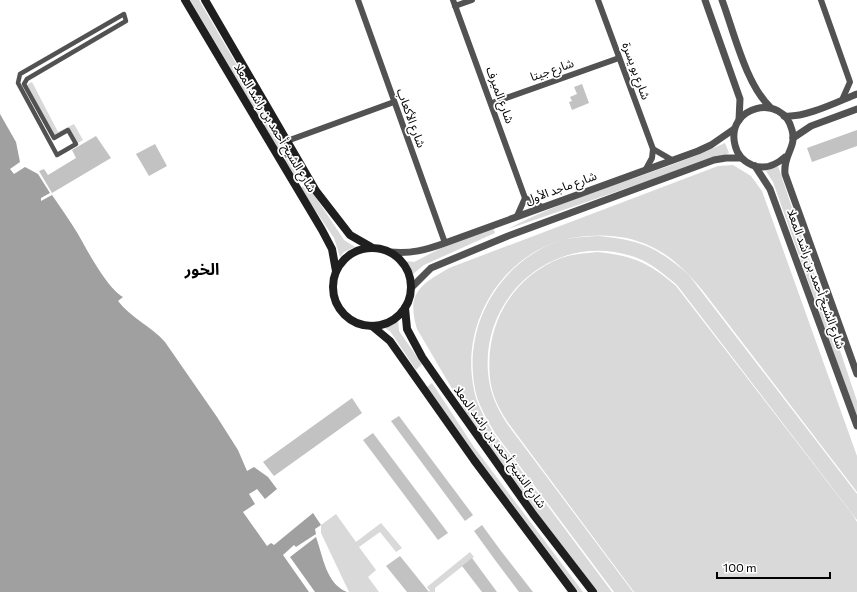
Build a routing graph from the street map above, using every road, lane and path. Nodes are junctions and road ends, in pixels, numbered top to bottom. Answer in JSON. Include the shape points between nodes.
{"nodes":[{"id":1,"x":185,"y":0,"type":"edge"},
{"id":2,"x":205,"y":0,"type":"edge"},
{"id":3,"x":358,"y":0,"type":"edge"},
{"id":4,"x":472,"y":0,"type":"edge"},
{"id":5,"x":598,"y":0,"type":"edge"},
{"id":6,"x":705,"y":0,"type":"edge"},
{"id":7,"x":722,"y":0,"type":"edge"},
{"id":8,"x":821,"y":0,"type":"edge"},
{"id":9,"x":454,"y":3,"type":"edge"},
{"id":10,"x":126,"y":20,"type":"joint"},
{"id":11,"x":620,"y":58,"type":"junction"},
{"id":12,"x":850,"y":82,"type":"junction"},
{"id":13,"x":857,"y":86,"type":"edge"},
{"id":14,"x":857,"y":94,"type":"edge"},
{"id":15,"x":842,"y":100,"type":"junction"},
{"id":16,"x":394,"y":102,"type":"junction"},
{"id":17,"x":492,"y":103,"type":"junction"},
{"id":18,"x":771,"y":108,"type":"junction"},
{"id":19,"x":857,"y":109,"type":"edge"},
{"id":20,"x":784,"y":116,"type":"junction"},
{"id":21,"x":738,"y":120,"type":"junction"},
{"id":22,"x":734,"y":129,"type":"junction"},
{"id":23,"x":793,"y":138,"type":"junction"},
{"id":24,"x":287,"y":141,"type":"junction"},
{"id":25,"x":653,"y":149,"type":"junction"},
{"id":26,"x":785,"y":157,"type":"junction"},
{"id":27,"x":741,"y":158,"type":"junction"},
{"id":28,"x":672,"y":160,"type":"junction"},
{"id":29,"x":755,"y":166,"type":"junction"},
{"id":30,"x":646,"y":169,"type":"junction"},
{"id":31,"x":525,"y":198,"type":"junction"},
{"id":32,"x":542,"y":207,"type":"junction"},
{"id":33,"x":517,"y":216,"type":"junction"},
{"id":34,"x":445,"y":243,"type":"junction"},
{"id":35,"x":371,"y":247,"type":"junction"},
{"id":36,"x":390,"y":252,"type":"junction"},
{"id":37,"x":336,"y":271,"type":"junction"},
{"id":38,"x":411,"y":288,"type":"junction"},
{"id":39,"x":405,"y":308,"type":"junction"},
{"id":40,"x":372,"y":326,"type":"junction"},
{"id":41,"x":854,"y":359,"type":"edge"},
{"id":42,"x":857,"y":374,"type":"edge"},
{"id":43,"x":857,"y":426,"type":"edge"},
{"id":44,"x":573,"y":592,"type":"edge"},
{"id":45,"x":593,"y":592,"type":"edge"}],
"edges":[{"from":1,"to":37,"type":"main road","name":"شارع الشيخ أحمد بن راشد المعلا","via":[[322,230],[332,249]]},
{"from":2,"to":24,"type":"main road","name":"شارع الشيخ أحمد بن راشد المعلا"},
{"from":3,"to":16,"type":"street","name":"شارع الأكعاب"},
{"from":4,"to":9,"type":"street"},
{"from":5,"to":11,"type":"street","name":"شارع بو يسرة"},
{"from":6,"to":21,"type":"street","via":[[740,99]]},
{"from":7,"to":18,"type":"street","via":[[748,72],[758,94]]},
{"from":8,"to":12,"type":"street"},
{"from":9,"to":17,"type":"street","name":"شارع الميرف"},
{"from":10,"to":10,"type":"street","via":[[27,78],[24,84],[54,138],[68,130],[76,144],[57,155],[18,83],[20,74],[124,14]]},
{"from":11,"to":17,"type":"street","name":"شارع جيتا"},
{"from":11,"to":25,"type":"street","name":"شارع بو يسرة"},
{"from":12,"to":13,"type":"street"},
{"from":12,"to":15,"type":"street"},
{"from":14,"to":15,"type":"street"},
{"from":15,"to":20,"type":"street","via":[[805,113]]},
{"from":16,"to":24,"type":"street"},
{"from":16,"to":34,"type":"street","name":"شارع الأكعاب"},
{"from":17,"to":31,"type":"street","name":"شارع الميرف"},
{"from":18,"to":20,"type":"street"},
{"from":18,"to":21,"type":"street","via":[[752,109]]},
{"from":19,"to":23,"type":"street","via":[[811,126]]},
{"from":20,"to":23,"type":"street","via":[[791,126]]},
{"from":21,"to":22,"type":"street"},
{"from":22,"to":27,"type":"street","via":[[734,144]]},
{"from":22,"to":28,"type":"street","name":"شارع ماجد الأول","via":[[711,145]]},
{"from":23,"to":26,"type":"street"},
{"from":24,"to":35,"type":"main road","name":"شارع الشيخ أحمد بن راشد المعلا","via":[[336,219],[350,235]]},
{"from":25,"to":28,"type":"street"},
{"from":25,"to":30,"type":"street","via":[[652,158]]},
{"from":26,"to":29,"type":"street","via":[[772,166]]},
{"from":26,"to":41,"type":"street","name":"شارع الشيخ أحمد بن راشد المعلا","via":[[785,174],[790,190]]},
{"from":27,"to":29,"type":"street"},
{"from":27,"to":38,"type":"street","via":[[714,160],[508,236],[431,268]]},
{"from":28,"to":30,"type":"street","name":"شارع ماجد الأول"},
{"from":29,"to":43,"type":"street","name":"شارع الشيخ أحمد بن راشد المعلا","via":[[770,189]]},
{"from":30,"to":32,"type":"street","name":"شارع ماجد الأول"},
{"from":31,"to":32,"type":"street"},
{"from":31,"to":33,"type":"street"},
{"from":32,"to":33,"type":"street","name":"شارع ماجد الأول"},
{"from":33,"to":34,"type":"street","name":"شارع ماجد الأول"},
{"from":34,"to":36,"type":"street","name":"شارع ماجد الأول","via":[[421,252]]},
{"from":35,"to":36,"type":"main road"},
{"from":35,"to":37,"type":"main road","via":[[357,251],[344,259]]},
{"from":36,"to":38,"type":"main road","via":[[402,261],[409,274]]},
{"from":37,"to":40,"type":"main road","via":[[333,284],[339,308],[348,318],[359,324]]},
{"from":38,"to":39,"type":"main road"},
{"from":39,"to":40,"type":"main road","via":[[396,318],[385,324]]},
{"from":39,"to":45,"type":"main road","name":"شارع الشيخ أحمد بن راشد المعلا","via":[[407,328],[434,374],[501,470]]},
{"from":40,"to":44,"type":"main road","via":[[390,341],[474,460]]},
{"from":41,"to":42,"type":"street","name":"شارع الشيخ أحمد بن راشد المعلا"}]}
